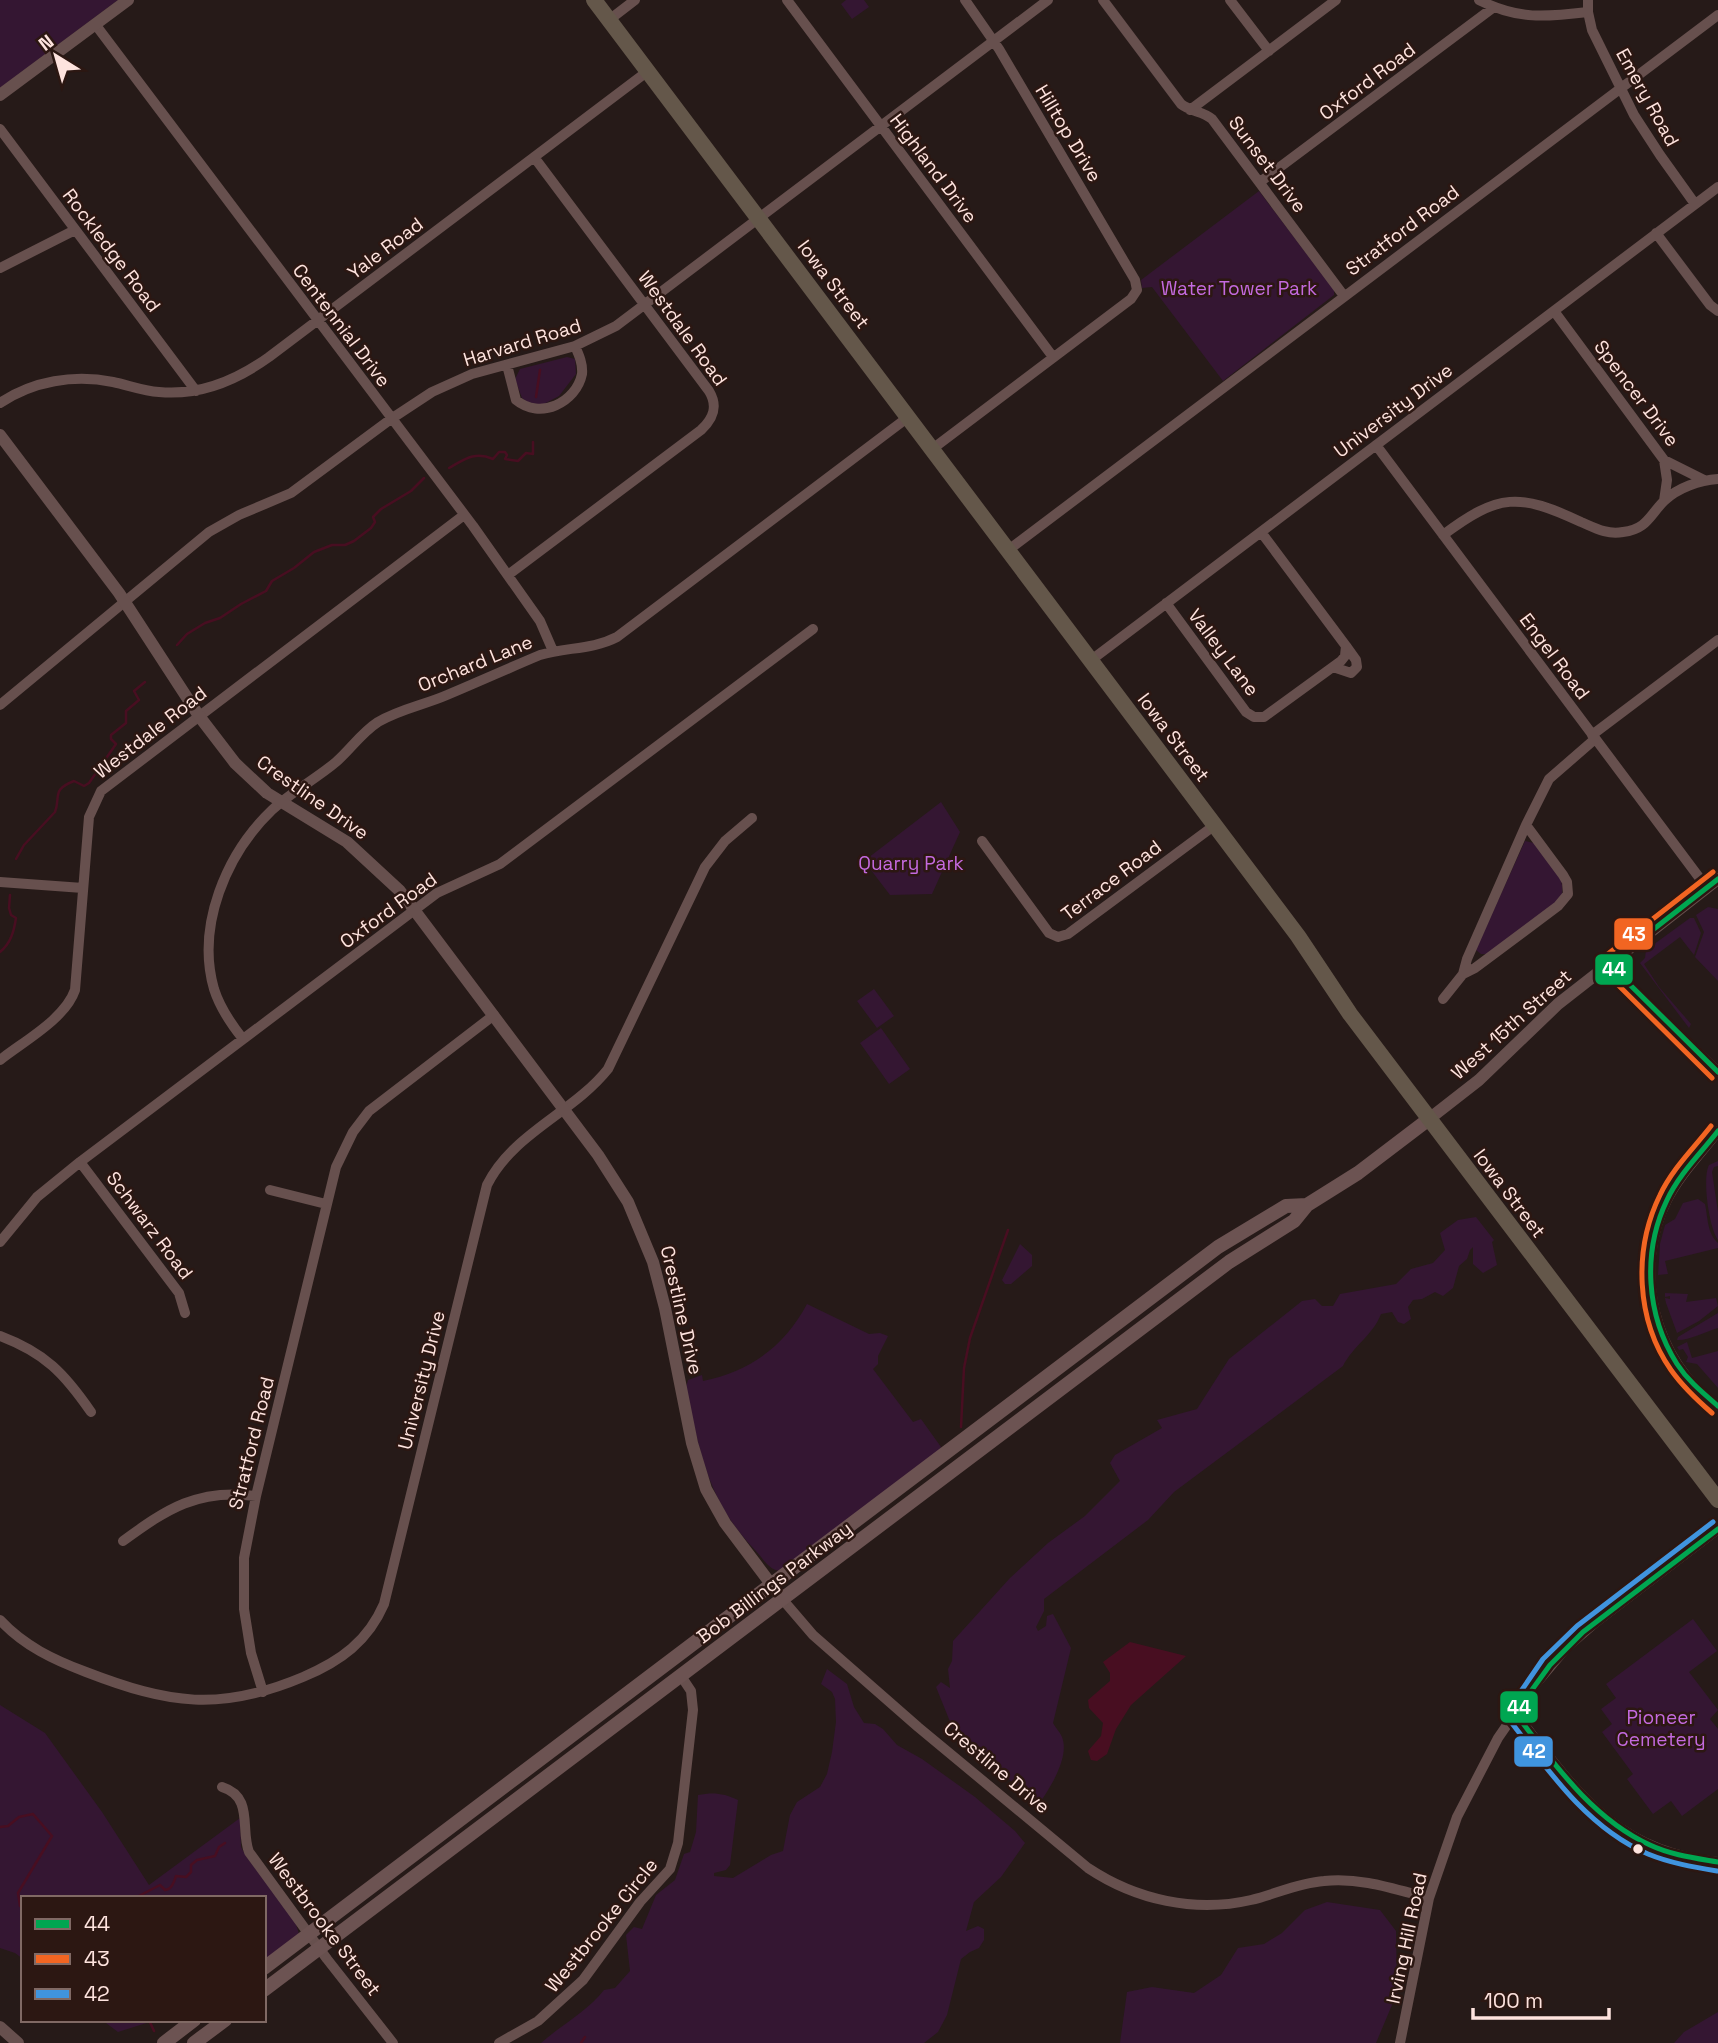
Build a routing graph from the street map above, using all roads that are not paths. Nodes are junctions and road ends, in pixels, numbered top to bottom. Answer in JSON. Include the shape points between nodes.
{"nodes":[{"id":1,"x":128,"y":0,"type":"edge"},
{"id":2,"x":594,"y":0,"type":"edge"},
{"id":3,"x":635,"y":0,"type":"edge"},
{"id":4,"x":787,"y":0,"type":"edge"},
{"id":5,"x":965,"y":0,"type":"edge"},
{"id":6,"x":1048,"y":0,"type":"edge"},
{"id":7,"x":1103,"y":0,"type":"edge"},
{"id":8,"x":1230,"y":0,"type":"edge"},
{"id":9,"x":1336,"y":0,"type":"edge"},
{"id":10,"x":1479,"y":0,"type":"edge"},
{"id":11,"x":1588,"y":0,"type":"edge"},
{"id":12,"x":1494,"y":7,"type":"junction"},
{"id":13,"x":1588,"y":12,"type":"junction"},
{"id":14,"x":1718,"y":15,"type":"edge"},
{"id":15,"x":609,"y":20,"type":"junction"},
{"id":16,"x":95,"y":24,"type":"junction"},
{"id":17,"x":994,"y":41,"type":"junction"},
{"id":18,"x":1269,"y":51,"type":"junction"},
{"id":19,"x":648,"y":71,"type":"junction"},
{"id":20,"x":1620,"y":87,"type":"junction"},
{"id":21,"x":0,"y":95,"type":"edge"},
{"id":22,"x":1190,"y":110,"type":"junction"},
{"id":23,"x":881,"y":127,"type":"junction"},
{"id":24,"x":0,"y":129,"type":"edge"},
{"id":25,"x":534,"y":157,"type":"junction"},
{"id":26,"x":1260,"y":183,"type":"junction"},
{"id":27,"x":1718,"y":187,"type":"edge"},
{"id":28,"x":1695,"y":204,"type":"junction"},
{"id":29,"x":759,"y":218,"type":"junction"},
{"id":30,"x":75,"y":230,"type":"junction"},
{"id":31,"x":1656,"y":233,"type":"junction"},
{"id":32,"x":0,"y":268,"type":"edge"},
{"id":33,"x":1344,"y":296,"type":"junction"},
{"id":34,"x":645,"y":305,"type":"junction"},
{"id":35,"x":1554,"y":311,"type":"junction"},
{"id":36,"x":1718,"y":311,"type":"edge"},
{"id":37,"x":317,"y":321,"type":"junction"},
{"id":38,"x":575,"y":346,"type":"junction"},
{"id":39,"x":1053,"y":357,"type":"junction"},
{"id":40,"x":507,"y":365,"type":"junction"},
{"id":41,"x":196,"y":391,"type":"junction"},
{"id":42,"x":0,"y":403,"type":"edge"},
{"id":43,"x":907,"y":418,"type":"junction"},
{"id":44,"x":391,"y":419,"type":"junction"},
{"id":45,"x":0,"y":435,"type":"edge"},
{"id":46,"x":1376,"y":445,"type":"junction"},
{"id":47,"x":931,"y":450,"type":"junction"},
{"id":48,"x":1664,"y":460,"type":"junction"},
{"id":49,"x":1704,"y":480,"type":"junction"},
{"id":50,"x":1718,"y":480,"type":"edge"},
{"id":51,"x":1664,"y":501,"type":"junction"},
{"id":52,"x":464,"y":515,"type":"junction"},
{"id":53,"x":1261,"y":532,"type":"junction"},
{"id":54,"x":1443,"y":535,"type":"junction"},
{"id":55,"x":1007,"y":551,"type":"junction"},
{"id":56,"x":508,"y":575,"type":"junction"},
{"id":57,"x":125,"y":601,"type":"junction"},
{"id":58,"x":1166,"y":603,"type":"junction"},
{"id":59,"x":813,"y":629,"type":"dead end"},
{"id":60,"x":1718,"y":640,"type":"edge"},
{"id":61,"x":1346,"y":646,"type":"junction"},
{"id":62,"x":553,"y":651,"type":"junction"},
{"id":63,"x":1090,"y":661,"type":"junction"},
{"id":64,"x":1333,"y":667,"type":"junction"},
{"id":65,"x":0,"y":705,"type":"edge"},
{"id":66,"x":199,"y":716,"type":"junction"},
{"id":67,"x":1593,"y":737,"type":"junction"},
{"id":68,"x":281,"y":803,"type":"junction"},
{"id":69,"x":752,"y":818,"type":"dead end"},
{"id":70,"x":1215,"y":825,"type":"junction"},
{"id":71,"x":1526,"y":825,"type":"junction"},
{"id":72,"x":982,"y":842,"type":"dead end"},
{"id":73,"x":1718,"y":879,"type":"edge"},
{"id":74,"x":0,"y":881,"type":"edge"},
{"id":75,"x":83,"y":888,"type":"junction"},
{"id":76,"x":1707,"y":888,"type":"junction"},
{"id":77,"x":415,"y":910,"type":"junction"},
{"id":78,"x":1470,"y":951,"type":"junction"},
{"id":79,"x":1488,"y":958,"type":"junction"},
{"id":80,"x":1609,"y":964,"type":"junction"},
{"id":81,"x":1463,"y":974,"type":"junction"},
{"id":82,"x":1443,"y":999,"type":"dead end"},
{"id":83,"x":494,"y":1015,"type":"junction"},
{"id":84,"x":243,"y":1039,"type":"junction"},
{"id":85,"x":0,"y":1060,"type":"edge"},
{"id":86,"x":1718,"y":1072,"type":"edge"},
{"id":87,"x":564,"y":1109,"type":"junction"},
{"id":88,"x":1429,"y":1119,"type":"junction"},
{"id":89,"x":1718,"y":1131,"type":"edge"},
{"id":90,"x":80,"y":1162,"type":"junction"},
{"id":91,"x":270,"y":1190,"type":"dead end"},
{"id":92,"x":326,"y":1204,"type":"junction"},
{"id":93,"x":1307,"y":1205,"type":"junction"},
{"id":94,"x":0,"y":1242,"type":"edge"},
{"id":95,"x":185,"y":1312,"type":"dead end"},
{"id":96,"x":0,"y":1336,"type":"edge"},
{"id":97,"x":1718,"y":1406,"type":"edge"},
{"id":98,"x":91,"y":1412,"type":"dead end"},
{"id":99,"x":256,"y":1496,"type":"junction"},
{"id":100,"x":1718,"y":1500,"type":"edge"},
{"id":101,"x":1718,"y":1529,"type":"edge"},
{"id":102,"x":123,"y":1541,"type":"dead end"},
{"id":103,"x":772,"y":1586,"type":"junction"},
{"id":104,"x":783,"y":1600,"type":"junction"},
{"id":105,"x":0,"y":1620,"type":"edge"},
{"id":106,"x":681,"y":1676,"type":"junction"},
{"id":107,"x":263,"y":1692,"type":"junction"},
{"id":108,"x":1515,"y":1713,"type":"junction"},
{"id":109,"x":222,"y":1787,"type":"dead end"},
{"id":110,"x":1718,"y":1862,"type":"edge"},
{"id":111,"x":1429,"y":1898,"type":"junction"},
{"id":112,"x":310,"y":1933,"type":"junction"},
{"id":113,"x":320,"y":1948,"type":"junction"},
{"id":114,"x":266,"y":1966,"type":"edge"},
{"id":115,"x":266,"y":1988,"type":"edge"},
{"id":116,"x":191,"y":2022,"type":"edge"},
{"id":117,"x":222,"y":2022,"type":"edge"},
{"id":118,"x":0,"y":2027,"type":"edge"},
{"id":119,"x":18,"y":2043,"type":"edge"},
{"id":120,"x":164,"y":2043,"type":"edge"},
{"id":121,"x":194,"y":2043,"type":"edge"},
{"id":122,"x":393,"y":2043,"type":"edge"},
{"id":123,"x":499,"y":2043,"type":"edge"},
{"id":124,"x":1401,"y":2043,"type":"edge"}],
"edges":[{"from":1,"to":16,"type":"street"},
{"from":2,"to":15,"type":"highway","name":"Iowa Street"},
{"from":3,"to":15,"type":"street"},
{"from":4,"to":23,"type":"street","name":"Highland Drive"},
{"from":5,"to":17,"type":"street","name":"Hilltop Drive"},
{"from":6,"to":17,"type":"street","name":"Harvard Road"},
{"from":7,"to":22,"type":"street","name":"Sunset Drive","via":[[1177,100]]},
{"from":8,"to":18,"type":"street"},
{"from":9,"to":18,"type":"street"},
{"from":10,"to":12,"type":"street"},
{"from":11,"to":13,"type":"street","name":"Emery Road"},
{"from":12,"to":13,"type":"street","via":[[1541,17]]},
{"from":12,"to":26,"type":"street","name":"Oxford Road"},
{"from":13,"to":20,"type":"street","name":"Emery Road"},
{"from":14,"to":20,"type":"street","name":"Stratford Road"},
{"from":15,"to":19,"type":"highway","name":"Iowa Street"},
{"from":16,"to":21,"type":"street"},
{"from":16,"to":37,"type":"street","name":"Centennial Drive"},
{"from":17,"to":23,"type":"street","name":"Harvard Road"},
{"from":17,"to":39,"type":"street","name":"Hilltop Drive","via":[[1137,286],[1131,299]]},
{"from":18,"to":22,"type":"street"},
{"from":19,"to":25,"type":"street","name":"Yale Road"},
{"from":19,"to":29,"type":"highway","name":"Iowa Street"},
{"from":20,"to":28,"type":"street","name":"Emery Road","via":[[1645,134]]},
{"from":20,"to":33,"type":"street","name":"Stratford Road"},
{"from":22,"to":26,"type":"street","name":"Sunset Drive","via":[[1213,119]]},
{"from":23,"to":29,"type":"street","name":"Harvard Road"},
{"from":23,"to":39,"type":"street","name":"Highland Drive"},
{"from":24,"to":30,"type":"street","name":"Rockledge Road"},
{"from":25,"to":34,"type":"street","name":"Westdale Road"},
{"from":25,"to":37,"type":"street","name":"Yale Road"},
{"from":26,"to":33,"type":"street","name":"Sunset Drive"},
{"from":27,"to":28,"type":"street","name":"University Drive"},
{"from":28,"to":31,"type":"street","name":"University Drive"},
{"from":29,"to":34,"type":"street","name":"Harvard Road"},
{"from":29,"to":43,"type":"highway","name":"Iowa Street"},
{"from":30,"to":32,"type":"street"},
{"from":30,"to":41,"type":"street","name":"Rockledge Road"},
{"from":31,"to":35,"type":"street","name":"University Drive"},
{"from":31,"to":36,"type":"street"},
{"from":33,"to":55,"type":"street","name":"Stratford Road"},
{"from":34,"to":38,"type":"street","name":"Harvard Road","via":[[610,330]]},
{"from":34,"to":56,"type":"street","name":"Westdale Road","via":[[712,395],[712,419]]},
{"from":35,"to":46,"type":"street","name":"University Drive"},
{"from":35,"to":48,"type":"street","name":"Spencer Drive"},
{"from":37,"to":41,"type":"street","name":"Yale Road","via":[[249,371]]},
{"from":37,"to":44,"type":"street","name":"Centennial Drive"},
{"from":38,"to":40,"type":"street","name":"Harvard Road"},
{"from":38,"to":40,"type":"street","via":[[582,368],[577,385],[546,410],[530,409],[516,400]]},
{"from":39,"to":47,"type":"street"},
{"from":40,"to":44,"type":"street","name":"Harvard Road","via":[[451,383]]},
{"from":41,"to":42,"type":"street","name":"Yale Road","via":[[161,392],[77,378],[31,387]]},
{"from":43,"to":47,"type":"highway","name":"Iowa Street"},
{"from":43,"to":62,"type":"street","name":"Orchard Lane","via":[[617,637],[593,647]]},
{"from":44,"to":52,"type":"street","name":"Centennial Drive"},
{"from":44,"to":57,"type":"street","name":"Harvard Road","via":[[291,493],[209,532]]},
{"from":45,"to":57,"type":"street","name":"Crestline Drive"},
{"from":46,"to":53,"type":"street","name":"University Drive"},
{"from":46,"to":54,"type":"street","name":"Engel Road"},
{"from":47,"to":55,"type":"highway","name":"Iowa Street"},
{"from":48,"to":49,"type":"street","name":"Spencer Drive"},
{"from":48,"to":51,"type":"street"},
{"from":49,"to":50,"type":"street"},
{"from":49,"to":51,"type":"street"},
{"from":51,"to":54,"type":"street","via":[[1650,519],[1624,532],[1607,532],[1540,504],[1515,501],[1473,513]]},
{"from":52,"to":56,"type":"street","name":"Centennial Drive"},
{"from":52,"to":66,"type":"street","name":"Westdale Road"},
{"from":53,"to":58,"type":"street","name":"University Drive"},
{"from":53,"to":61,"type":"street"},
{"from":54,"to":67,"type":"street","name":"Engel Road"},
{"from":55,"to":63,"type":"highway","name":"Iowa Street"},
{"from":56,"to":62,"type":"street","name":"Centennial Drive","via":[[540,621]]},
{"from":57,"to":65,"type":"street","name":"Harvard Road"},
{"from":57,"to":66,"type":"street","name":"Crestline Drive"},
{"from":58,"to":63,"type":"street","name":"University Drive"},
{"from":58,"to":64,"type":"street","name":"Valley Lane","via":[[1246,712],[1258,718]]},
{"from":59,"to":77,"type":"street","name":"Oxford Road","via":[[500,864],[446,887]]},
{"from":60,"to":67,"type":"street"},
{"from":61,"to":64,"type":"street","via":[[1345,656]]},
{"from":61,"to":64,"type":"street","via":[[1357,667],[1345,673]]},
{"from":62,"to":68,"type":"street","name":"Orchard Lane","via":[[386,718]]},
{"from":63,"to":70,"type":"highway","name":"Iowa Street"},
{"from":66,"to":68,"type":"street","name":"Crestline Drive","via":[[246,775]]},
{"from":66,"to":75,"type":"street","name":"Westdale Road","via":[[101,791],[89,817]]},
{"from":67,"to":71,"type":"street","via":[[1549,779]]},
{"from":67,"to":76,"type":"street","name":"Engel Road"},
{"from":68,"to":77,"type":"street","name":"Crestline Drive","via":[[357,850]]},
{"from":68,"to":84,"type":"street","name":"Orchard Lane","via":[[235,858],[209,934],[214,989]]},
{"from":69,"to":87,"type":"street","name":"University Drive","via":[[725,841],[705,867],[608,1069]]},
{"from":70,"to":72,"type":"street","name":"Terrace Road","via":[[1058,937],[1049,933]]},
{"from":70,"to":88,"type":"highway","name":"Iowa Street"},
{"from":71,"to":78,"type":"street"},
{"from":71,"to":79,"type":"street","via":[[1563,875],[1568,894]]},
{"from":73,"to":76,"type":"street","name":"West 15th Street"},
{"from":74,"to":75,"type":"street"},
{"from":75,"to":85,"type":"street","name":"Westdale Road","via":[[72,999],[60,1014]]},
{"from":76,"to":80,"type":"street","name":"West 15th Street"},
{"from":77,"to":83,"type":"street","name":"Crestline Drive"},
{"from":77,"to":84,"type":"street","name":"Oxford Road"},
{"from":78,"to":79,"type":"street"},
{"from":78,"to":81,"type":"street"},
{"from":79,"to":81,"type":"street"},
{"from":80,"to":86,"type":"street"},
{"from":80,"to":88,"type":"street","name":"West 15th Street"},
{"from":81,"to":82,"type":"street"},
{"from":83,"to":87,"type":"street","name":"Crestline Drive"},
{"from":83,"to":92,"type":"street","name":"Stratford Road","via":[[369,1111],[341,1154]]},
{"from":84,"to":90,"type":"street","name":"Oxford Road"},
{"from":87,"to":103,"type":"street","name":"Crestline Drive","via":[[614,1179],[639,1224],[657,1276],[699,1473],[725,1523]]},
{"from":87,"to":107,"type":"street","name":"University Drive","via":[[503,1159],[484,1193],[376,1622],[337,1661]]},
{"from":88,"to":93,"type":"main road","name":"Bob Billings Parkway"},
{"from":88,"to":100,"type":"highway","name":"Iowa Street"},
{"from":89,"to":97,"type":"street","via":[[1668,1197],[1655,1230],[1650,1268],[1663,1338],[1696,1386]]},
{"from":90,"to":94,"type":"street","name":"Oxford Road","via":[[37,1197]]},
{"from":90,"to":95,"type":"street","name":"Schwarz Road","via":[[179,1293]]},
{"from":91,"to":92,"type":"street"},
{"from":92,"to":99,"type":"street","name":"Stratford Road"},
{"from":93,"to":103,"type":"main road","name":"Bob Billings Parkway","via":[[1286,1206],[1218,1247]]},
{"from":93,"to":104,"type":"main road","name":"Bob Billings Parkway","via":[[1294,1221],[1229,1262]]},
{"from":96,"to":98,"type":"street","via":[[49,1362]]},
{"from":99,"to":102,"type":"street","via":[[213,1495],[188,1501]]},
{"from":99,"to":107,"type":"street","name":"Stratford Road","via":[[243,1558],[244,1609]]},
{"from":101,"to":108,"type":"street","name":"Irving Hill Road","via":[[1583,1632],[1550,1665]]},
{"from":103,"to":104,"type":"street","name":"Crestline Drive"},
{"from":103,"to":112,"type":"main road","name":"Bob Billings Parkway"},
{"from":104,"to":106,"type":"main road","name":"Bob Billings Parkway"},
{"from":104,"to":111,"type":"street","name":"Crestline Drive","via":[[813,1635],[918,1727],[1088,1868],[1113,1883],[1153,1898],[1196,1905],[1236,1903],[1303,1884],[1339,1880]]},
{"from":105,"to":107,"type":"street","name":"University Drive","via":[[53,1659],[162,1698],[200,1701]]},
{"from":106,"to":113,"type":"main road","name":"Bob Billings Parkway"},
{"from":106,"to":123,"type":"street","name":"Westbrooke Circle","via":[[691,1691],[693,1710],[678,1843],[670,1869],[583,1980],[538,2021]]},
{"from":108,"to":110,"type":"street","via":[[1590,1804],[1616,1827],[1672,1855]]},
{"from":108,"to":111,"type":"street","name":"Irving Hill Road","via":[[1466,1798]]},
{"from":109,"to":112,"type":"street","name":"Westbrooke Street","via":[[232,1791],[244,1808],[249,1852]]},
{"from":111,"to":124,"type":"street","name":"Irving Hill Road"},
{"from":112,"to":113,"type":"street","name":"Westbrooke Street"},
{"from":112,"to":114,"type":"main road","name":"Bob Billings Parkway"},
{"from":113,"to":115,"type":"main road","name":"Bob Billings Parkway"},
{"from":113,"to":122,"type":"street","name":"Westbrooke Street"},
{"from":116,"to":120,"type":"main road"},
{"from":117,"to":121,"type":"main road"},
{"from":118,"to":119,"type":"street"}]}
